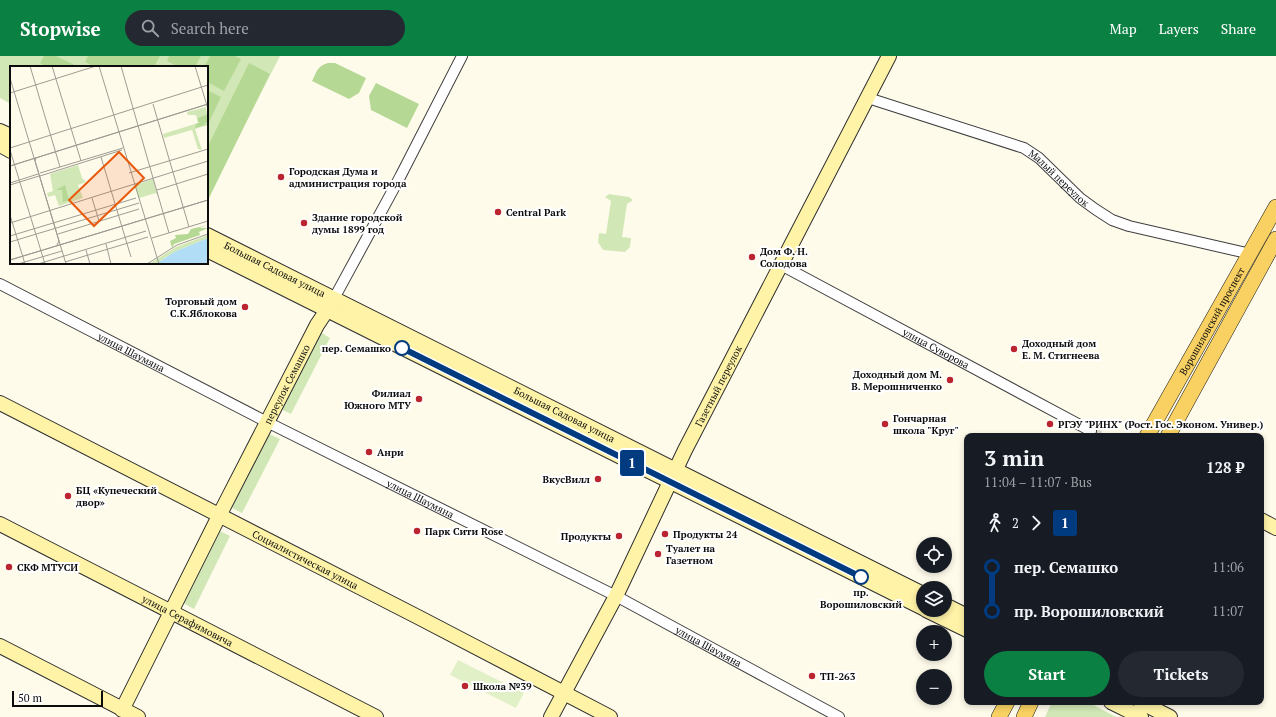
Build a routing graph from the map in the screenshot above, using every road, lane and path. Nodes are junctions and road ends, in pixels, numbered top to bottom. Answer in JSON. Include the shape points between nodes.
{"nodes":[{"id":1,"x":462,"y":56,"type":"edge"},
{"id":2,"x":889,"y":56,"type":"edge"},
{"id":3,"x":868,"y":98,"type":"junction"},
{"id":4,"x":0,"y":131,"type":"edge"},
{"id":5,"x":10,"y":136,"type":"edge"},
{"id":6,"x":0,"y":145,"type":"edge"},
{"id":7,"x":10,"y":150,"type":"edge"},
{"id":8,"x":1276,"y":207,"type":"edge"},
{"id":9,"x":208,"y":236,"type":"edge"},
{"id":10,"x":1276,"y":239,"type":"edge"},
{"id":11,"x":208,"y":250,"type":"edge"},
{"id":12,"x":1251,"y":254,"type":"junction"},
{"id":13,"x":781,"y":265,"type":"junction"},
{"id":14,"x":0,"y":284,"type":"edge"},
{"id":15,"x":331,"y":304,"type":"junction"},
{"id":16,"x":0,"y":403,"type":"edge"},
{"id":17,"x":267,"y":422,"type":"junction"},
{"id":18,"x":1091,"y":431,"type":"tunnel mouth"},
{"id":19,"x":1149,"y":433,"type":"edge"},
{"id":20,"x":1170,"y":433,"type":"edge"},
{"id":21,"x":673,"y":476,"type":"junction"},
{"id":22,"x":220,"y":515,"type":"junction"},
{"id":23,"x":1264,"y":522,"type":"edge"},
{"id":24,"x":0,"y":524,"type":"edge"},
{"id":25,"x":1276,"y":528,"type":"edge"},
{"id":26,"x":916,"y":591,"type":"edge"},
{"id":27,"x":616,"y":596,"type":"junction"},
{"id":28,"x":916,"y":604,"type":"edge"},
{"id":29,"x":952,"y":608,"type":"edge"},
{"id":30,"x":171,"y":612,"type":"junction"},
{"id":31,"x":964,"y":614,"type":"edge"},
{"id":32,"x":940,"y":617,"type":"edge"},
{"id":33,"x":964,"y":629,"type":"edge"},
{"id":34,"x":0,"y":646,"type":"edge"},
{"id":35,"x":564,"y":693,"type":"junction"},
{"id":36,"x":1005,"y":705,"type":"edge"},
{"id":37,"x":1030,"y":705,"type":"edge"},
{"id":38,"x":1117,"y":705,"type":"edge"},
{"id":39,"x":1146,"y":705,"type":"edge"},
{"id":40,"x":121,"y":713,"type":"edge"},
{"id":41,"x":138,"y":717,"type":"edge"},
{"id":42,"x":376,"y":717,"type":"edge"},
{"id":43,"x":551,"y":717,"type":"edge"},
{"id":44,"x":610,"y":717,"type":"edge"},
{"id":45,"x":839,"y":717,"type":"edge"},
{"id":46,"x":999,"y":717,"type":"edge"},
{"id":47,"x":1024,"y":717,"type":"edge"},
{"id":48,"x":1141,"y":717,"type":"edge"},
{"id":49,"x":1170,"y":717,"type":"edge"}],
"edges":[{"from":1,"to":15,"type":"street","name":"переулок Семашко"},
{"from":2,"to":3,"type":"street","name":"Газетный переулок"},
{"from":3,"to":12,"type":"street","name":"Малый переулок","via":[[1024,148],[1039,158],[1080,198],[1112,220]]},
{"from":3,"to":13,"type":"street","name":"Газетный переулок"},
{"from":4,"to":5,"type":"street"},
{"from":6,"to":7,"type":"street"},
{"from":8,"to":12,"type":"main road","name":"Ворошиловский проспект"},
{"from":9,"to":15,"type":"street","name":"Большая Садовая улица"},
{"from":10,"to":20,"type":"main road","name":"Ворошиловский проспект"},
{"from":11,"to":15,"type":"street","name":"Большая Садовая улица"},
{"from":12,"to":19,"type":"main road","name":"Ворошиловский проспект"},
{"from":13,"to":18,"type":"street","name":"улица Суворова"},
{"from":13,"to":21,"type":"street","name":"Газетный переулок"},
{"from":14,"to":17,"type":"street","name":"улица Шаумяна"},
{"from":15,"to":17,"type":"street","name":"переулок Семашко"},
{"from":15,"to":21,"type":"street","name":"Большая Садовая улица"},
{"from":16,"to":22,"type":"street","name":"Социалистическая улица"},
{"from":17,"to":22,"type":"street","name":"переулок Семашко"},
{"from":17,"to":27,"type":"street","name":"улица Шаумяна"},
{"from":21,"to":26,"type":"street","name":"Большая Садовая улица"},
{"from":21,"to":27,"type":"street","name":"Газетный переулок"},
{"from":21,"to":28,"type":"street","name":"Большая Садовая улица"},
{"from":22,"to":30,"type":"street","name":"переулок Семашко"},
{"from":22,"to":35,"type":"street","name":"Социалистическая улица"},
{"from":23,"to":25,"type":"street"},
{"from":24,"to":30,"type":"street","name":"улица Серафимовича"},
{"from":27,"to":35,"type":"street","name":"Газетный переулок"},
{"from":27,"to":45,"type":"street","name":"улица Шаумяна"},
{"from":29,"to":31,"type":"street"},
{"from":30,"to":40,"type":"street","name":"переулок Семашко"},
{"from":30,"to":42,"type":"street","name":"улица Серафимовича"},
{"from":32,"to":33,"type":"street"},
{"from":34,"to":40,"type":"street"},
{"from":35,"to":43,"type":"street","name":"Газетный переулок"},
{"from":35,"to":44,"type":"street","name":"Социалистическая улица"},
{"from":36,"to":46,"type":"main road"},
{"from":37,"to":47,"type":"main road"},
{"from":38,"to":48,"type":"street"},
{"from":39,"to":49,"type":"street"},
{"from":40,"to":41,"type":"street"}]}
